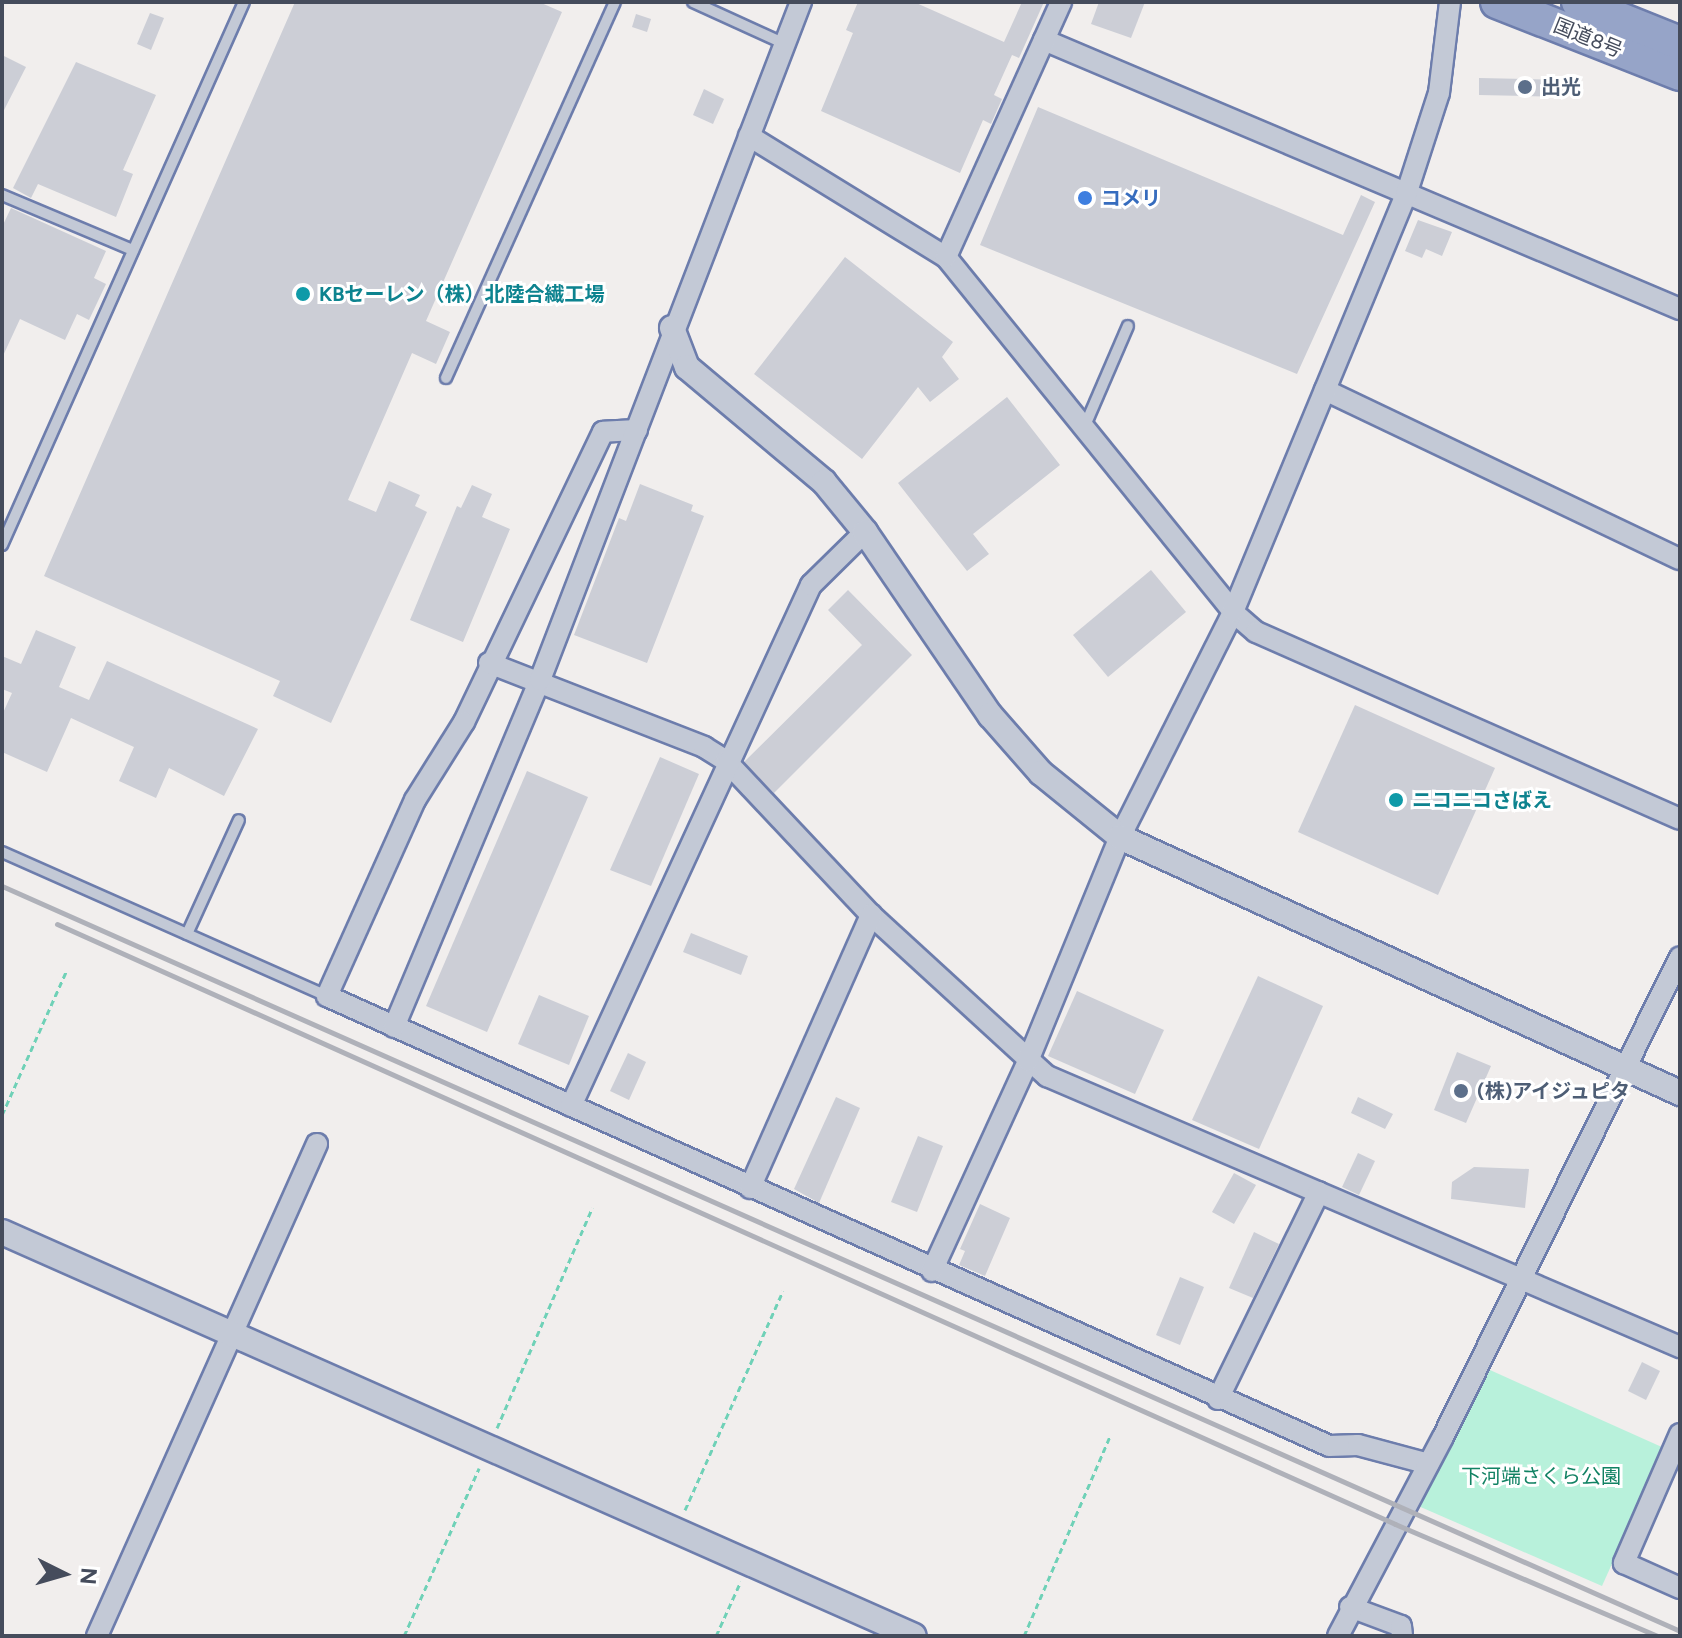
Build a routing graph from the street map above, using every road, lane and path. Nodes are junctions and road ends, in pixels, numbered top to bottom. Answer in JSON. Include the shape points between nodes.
{"nodes":[{"id":1,"x":244,"y":2,"type":"edge"},
{"id":2,"x":615,"y":2,"type":"edge"},
{"id":3,"x":693,"y":2,"type":"edge"},
{"id":4,"x":801,"y":2,"type":"edge"},
{"id":5,"x":1061,"y":2,"type":"edge"},
{"id":6,"x":1450,"y":2,"type":"edge"},
{"id":7,"x":1497,"y":2,"type":"edge"},
{"id":8,"x":1578,"y":2,"type":"edge"},
{"id":9,"x":1044,"y":40,"type":"junction"},
{"id":10,"x":1680,"y":43,"type":"edge"},
{"id":11,"x":787,"y":45,"type":"junction"},
{"id":12,"x":1680,"y":74,"type":"edge"},
{"id":13,"x":749,"y":136,"type":"junction"},
{"id":14,"x":2,"y":195,"type":"edge"},
{"id":15,"x":1406,"y":195,"type":"junction"},
{"id":16,"x":133,"y":250,"type":"junction"},
{"id":17,"x":946,"y":257,"type":"junction"},
{"id":18,"x":1680,"y":309,"type":"edge"},
{"id":19,"x":1128,"y":326,"type":"dead end"},
{"id":20,"x":672,"y":328,"type":"junction"},
{"id":21,"x":446,"y":378,"type":"dead end"},
{"id":22,"x":1325,"y":390,"type":"junction"},
{"id":23,"x":1084,"y":428,"type":"junction"},
{"id":24,"x":637,"y":430,"type":"junction"},
{"id":25,"x":865,"y":532,"type":"junction"},
{"id":26,"x":2,"y":545,"type":"edge"},
{"id":27,"x":1680,"y":559,"type":"edge"},
{"id":28,"x":1233,"y":612,"type":"junction"},
{"id":29,"x":489,"y":663,"type":"junction"},
{"id":30,"x":540,"y":680,"type":"junction"},
{"id":31,"x":726,"y":761,"type":"junction"},
{"id":32,"x":1680,"y":819,"type":"edge"},
{"id":33,"x":239,"y":820,"type":"dead end"},
{"id":34,"x":1120,"y":837,"type":"junction"},
{"id":35,"x":2,"y":852,"type":"edge"},
{"id":36,"x":871,"y":915,"type":"junction"},
{"id":37,"x":187,"y":934,"type":"junction"},
{"id":38,"x":1680,"y":957,"type":"edge"},
{"id":39,"x":67,"y":970,"type":"dead end"},
{"id":40,"x":327,"y":996,"type":"junction"},
{"id":41,"x":394,"y":1027,"type":"junction"},
{"id":42,"x":1028,"y":1061,"type":"junction"},
{"id":43,"x":1623,"y":1068,"type":"junction"},
{"id":44,"x":1680,"y":1093,"type":"edge"},
{"id":45,"x":571,"y":1106,"type":"junction"},
{"id":46,"x":2,"y":1115,"type":"edge"},
{"id":47,"x":317,"y":1144,"type":"dead end"},
{"id":48,"x":750,"y":1188,"type":"junction"},
{"id":49,"x":1319,"y":1192,"type":"junction"},
{"id":50,"x":592,"y":1208,"type":"dead end"},
{"id":51,"x":2,"y":1232,"type":"edge"},
{"id":52,"x":932,"y":1271,"type":"junction"},
{"id":53,"x":1521,"y":1280,"type":"junction"},
{"id":54,"x":783,"y":1291,"type":"dead end"},
{"id":55,"x":233,"y":1336,"type":"junction"},
{"id":56,"x":1680,"y":1347,"type":"edge"},
{"id":57,"x":1218,"y":1399,"type":"junction"},
{"id":58,"x":1680,"y":1434,"type":"edge"},
{"id":59,"x":1110,"y":1436,"type":"dead end"},
{"id":60,"x":487,"y":1450,"type":"junction"},
{"id":61,"x":1429,"y":1464,"type":"junction"},
{"id":62,"x":674,"y":1533,"type":"junction"},
{"id":63,"x":749,"y":1565,"type":"junction"},
{"id":64,"x":1680,"y":1588,"type":"edge"},
{"id":65,"x":1350,"y":1607,"type":"junction"},
{"id":66,"x":97,"y":1636,"type":"edge"},
{"id":67,"x":404,"y":1636,"type":"edge"},
{"id":68,"x":716,"y":1636,"type":"edge"},
{"id":69,"x":914,"y":1636,"type":"edge"},
{"id":70,"x":1024,"y":1636,"type":"edge"},
{"id":71,"x":1338,"y":1636,"type":"edge"},
{"id":72,"x":1402,"y":1636,"type":"edge"}],
"edges":[{"from":1,"to":16,"type":"lane"},
{"from":2,"to":21,"type":"lane"},
{"from":3,"to":11,"type":"lane"},
{"from":4,"to":11,"type":"street"},
{"from":5,"to":9,"type":"street"},
{"from":6,"to":15,"type":"street","via":[[1439,93]]},
{"from":7,"to":12,"type":"highway","name":"国道8号"},
{"from":8,"to":10,"type":"highway","name":"国道8号"},
{"from":9,"to":15,"type":"street"},
{"from":9,"to":17,"type":"street"},
{"from":11,"to":13,"type":"street"},
{"from":13,"to":17,"type":"street"},
{"from":13,"to":20,"type":"street"},
{"from":14,"to":16,"type":"lane"},
{"from":15,"to":18,"type":"street"},
{"from":15,"to":22,"type":"street"},
{"from":16,"to":26,"type":"lane"},
{"from":17,"to":23,"type":"street"},
{"from":19,"to":23,"type":"lane"},
{"from":20,"to":24,"type":"street"},
{"from":20,"to":25,"type":"street","via":[[687,367],[824,482]]},
{"from":22,"to":27,"type":"street"},
{"from":22,"to":28,"type":"street"},
{"from":23,"to":28,"type":"street"},
{"from":24,"to":29,"type":"street","via":[[603,432]]},
{"from":24,"to":30,"type":"street"},
{"from":25,"to":31,"type":"street","via":[[811,585]]},
{"from":25,"to":34,"type":"street","via":[[990,715],[1041,773]]},
{"from":28,"to":32,"type":"street","via":[[1256,632]]},
{"from":28,"to":34,"type":"street"},
{"from":29,"to":30,"type":"street"},
{"from":29,"to":40,"type":"street","via":[[464,722],[415,800]]},
{"from":30,"to":31,"type":"street","via":[[704,747]]},
{"from":30,"to":41,"type":"street"},
{"from":31,"to":36,"type":"street"},
{"from":31,"to":45,"type":"street"},
{"from":33,"to":37,"type":"lane"},
{"from":34,"to":42,"type":"street"},
{"from":34,"to":43,"type":"street"},
{"from":35,"to":37,"type":"lane"},
{"from":36,"to":42,"type":"street"},
{"from":36,"to":48,"type":"street"},
{"from":37,"to":40,"type":"lane"},
{"from":38,"to":43,"type":"street"},
{"from":39,"to":46,"type":"path"},
{"from":40,"to":41,"type":"street"},
{"from":41,"to":45,"type":"street"},
{"from":42,"to":49,"type":"street","via":[[1047,1076]]},
{"from":42,"to":52,"type":"street"},
{"from":43,"to":44,"type":"street"},
{"from":43,"to":53,"type":"street"},
{"from":45,"to":48,"type":"street"},
{"from":47,"to":55,"type":"street"},
{"from":48,"to":52,"type":"street"},
{"from":49,"to":53,"type":"street"},
{"from":49,"to":57,"type":"street"},
{"from":50,"to":60,"type":"path"},
{"from":51,"to":55,"type":"street"},
{"from":52,"to":57,"type":"street"},
{"from":53,"to":56,"type":"street"},
{"from":53,"to":61,"type":"street"},
{"from":54,"to":62,"type":"path"},
{"from":55,"to":60,"type":"street"},
{"from":55,"to":66,"type":"street"},
{"from":57,"to":61,"type":"street","via":[[1329,1446],[1358,1445]]},
{"from":58,"to":64,"type":"street","via":[[1624,1563]]},
{"from":59,"to":70,"type":"path"},
{"from":60,"to":62,"type":"street"},
{"from":60,"to":67,"type":"path"},
{"from":61,"to":65,"type":"street"},
{"from":62,"to":63,"type":"street"},
{"from":63,"to":68,"type":"path"},
{"from":63,"to":69,"type":"street"},
{"from":65,"to":71,"type":"street"},
{"from":65,"to":72,"type":"street","via":[[1401,1626]]}]}
